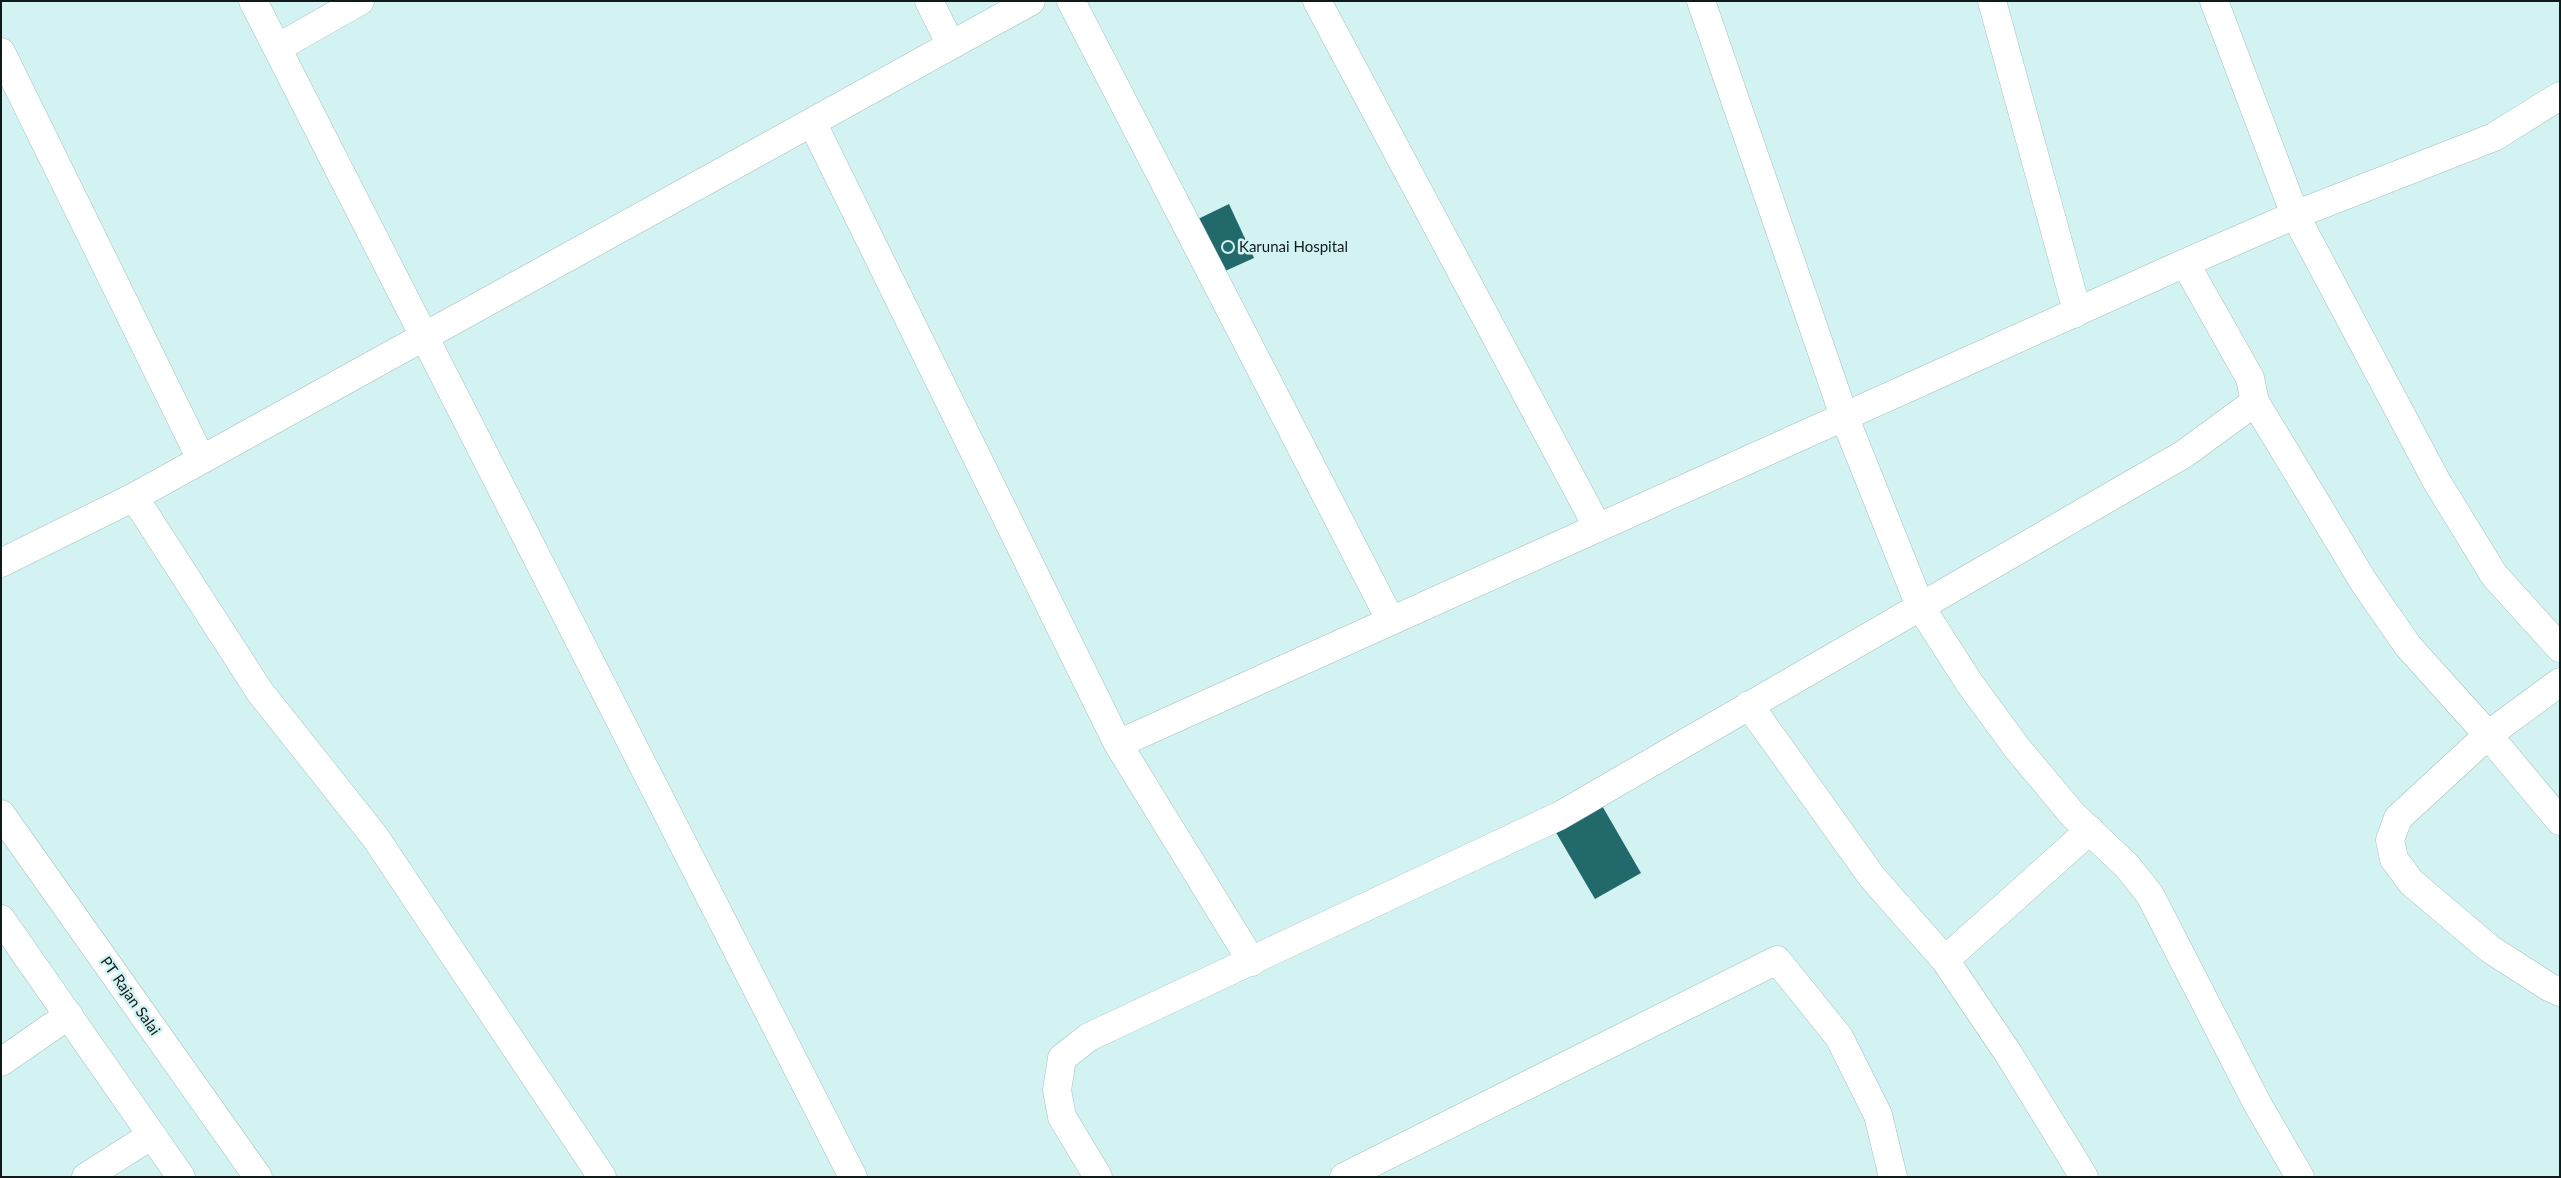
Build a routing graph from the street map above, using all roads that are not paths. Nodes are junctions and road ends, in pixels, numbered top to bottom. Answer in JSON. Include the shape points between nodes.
{"nodes":[{"id":1,"x":253,"y":1,"type":"edge"},
{"id":2,"x":360,"y":1,"type":"edge"},
{"id":3,"x":929,"y":1,"type":"edge"},
{"id":4,"x":1031,"y":1,"type":"edge"},
{"id":5,"x":1071,"y":1,"type":"edge"},
{"id":6,"x":1317,"y":1,"type":"edge"},
{"id":7,"x":1701,"y":1,"type":"edge"},
{"id":8,"x":1992,"y":1,"type":"edge"},
{"id":9,"x":2214,"y":1,"type":"edge"},
{"id":10,"x":951,"y":45,"type":"junction"},
{"id":11,"x":277,"y":48,"type":"junction"},
{"id":12,"x":1,"y":52,"type":"edge"},
{"id":13,"x":2560,"y":96,"type":"edge"},
{"id":14,"x":812,"y":122,"type":"junction"},
{"id":15,"x":2295,"y":215,"type":"junction"},
{"id":16,"x":2185,"y":263,"type":"junction"},
{"id":17,"x":2076,"y":312,"type":"junction"},
{"id":18,"x":424,"y":336,"type":"junction"},
{"id":19,"x":2255,"y":402,"type":"junction"},
{"id":20,"x":1844,"y":416,"type":"junction"},
{"id":21,"x":201,"y":460,"type":"junction"},
{"id":22,"x":134,"y":497,"type":"junction"},
{"id":23,"x":1598,"y":528,"type":"junction"},
{"id":24,"x":1,"y":564,"type":"edge"},
{"id":25,"x":1920,"y":606,"type":"junction"},
{"id":26,"x":1390,"y":621,"type":"junction"},
{"id":27,"x":2560,"y":648,"type":"edge"},
{"id":28,"x":2560,"y":682,"type":"edge"},
{"id":29,"x":1750,"y":705,"type":"junction"},
{"id":30,"x":2488,"y":735,"type":"junction"},
{"id":31,"x":1118,"y":744,"type":"junction"},
{"id":32,"x":1,"y":814,"type":"edge"},
{"id":33,"x":2560,"y":821,"type":"edge"},
{"id":34,"x":2090,"y":830,"type":"junction"},
{"id":35,"x":1,"y":918,"type":"edge"},
{"id":36,"x":1945,"y":960,"type":"junction"},
{"id":37,"x":1252,"y":962,"type":"junction"},
{"id":38,"x":2560,"y":992,"type":"edge"},
{"id":39,"x":69,"y":1015,"type":"junction"},
{"id":40,"x":1,"y":1062,"type":"edge"},
{"id":41,"x":152,"y":1135,"type":"junction"},
{"id":42,"x":86,"y":1177,"type":"edge"},
{"id":43,"x":181,"y":1177,"type":"edge"},
{"id":44,"x":258,"y":1177,"type":"edge"},
{"id":45,"x":602,"y":1177,"type":"edge"},
{"id":46,"x":853,"y":1177,"type":"edge"},
{"id":47,"x":1098,"y":1177,"type":"edge"},
{"id":48,"x":1344,"y":1177,"type":"edge"},
{"id":49,"x":1893,"y":1177,"type":"edge"},
{"id":50,"x":2084,"y":1177,"type":"edge"},
{"id":51,"x":2300,"y":1177,"type":"edge"}],
"edges":[{"from":1,"to":11,"type":"street"},
{"from":2,"to":11,"type":"street"},
{"from":3,"to":10,"type":"street"},
{"from":4,"to":10,"type":"street"},
{"from":5,"to":26,"type":"street"},
{"from":6,"to":23,"type":"street"},
{"from":7,"to":20,"type":"street"},
{"from":8,"to":17,"type":"street"},
{"from":9,"to":15,"type":"street"},
{"from":10,"to":14,"type":"street"},
{"from":11,"to":18,"type":"street"},
{"from":12,"to":21,"type":"street"},
{"from":13,"to":15,"type":"street","via":[[2494,137]]},
{"from":14,"to":18,"type":"street"},
{"from":14,"to":31,"type":"street"},
{"from":15,"to":16,"type":"street"},
{"from":15,"to":27,"type":"street","via":[[2436,482],[2494,575]]},
{"from":16,"to":17,"type":"street"},
{"from":16,"to":19,"type":"street","via":[[2250,378]]},
{"from":17,"to":20,"type":"street"},
{"from":18,"to":21,"type":"street"},
{"from":18,"to":46,"type":"street"},
{"from":19,"to":25,"type":"street","via":[[2184,454]]},
{"from":19,"to":30,"type":"street","via":[[2365,584],[2408,646]]},
{"from":20,"to":23,"type":"street"},
{"from":20,"to":25,"type":"street"},
{"from":21,"to":22,"type":"street"},
{"from":22,"to":24,"type":"street"},
{"from":22,"to":45,"type":"street","via":[[260,692],[375,837]]},
{"from":23,"to":26,"type":"street"},
{"from":25,"to":29,"type":"street"},
{"from":25,"to":34,"type":"street","via":[[1970,684],[2018,748],[2073,815]]},
{"from":26,"to":31,"type":"street"},
{"from":28,"to":30,"type":"street"},
{"from":29,"to":36,"type":"street","via":[[1872,878]]},
{"from":29,"to":37,"type":"street","via":[[1559,816]]},
{"from":30,"to":33,"type":"street"},
{"from":30,"to":38,"type":"street","via":[[2398,818],[2390,840],[2394,859],[2411,882],[2490,949]]},
{"from":31,"to":37,"type":"street"},
{"from":32,"to":44,"type":"street","name":"PT Rajan Salai"},
{"from":34,"to":36,"type":"street"},
{"from":34,"to":51,"type":"street","via":[[2127,866],[2150,895],[2258,1105]]},
{"from":35,"to":39,"type":"street"},
{"from":36,"to":50,"type":"street","via":[[2008,1053]]},
{"from":37,"to":47,"type":"street","via":[[1089,1037],[1062,1058],[1057,1090],[1062,1117]]},
{"from":39,"to":40,"type":"street"},
{"from":39,"to":41,"type":"street"},
{"from":41,"to":42,"type":"street"},
{"from":41,"to":43,"type":"street"},
{"from":48,"to":49,"type":"street","via":[[1777,960],[1839,1037],[1878,1115]]}]}
